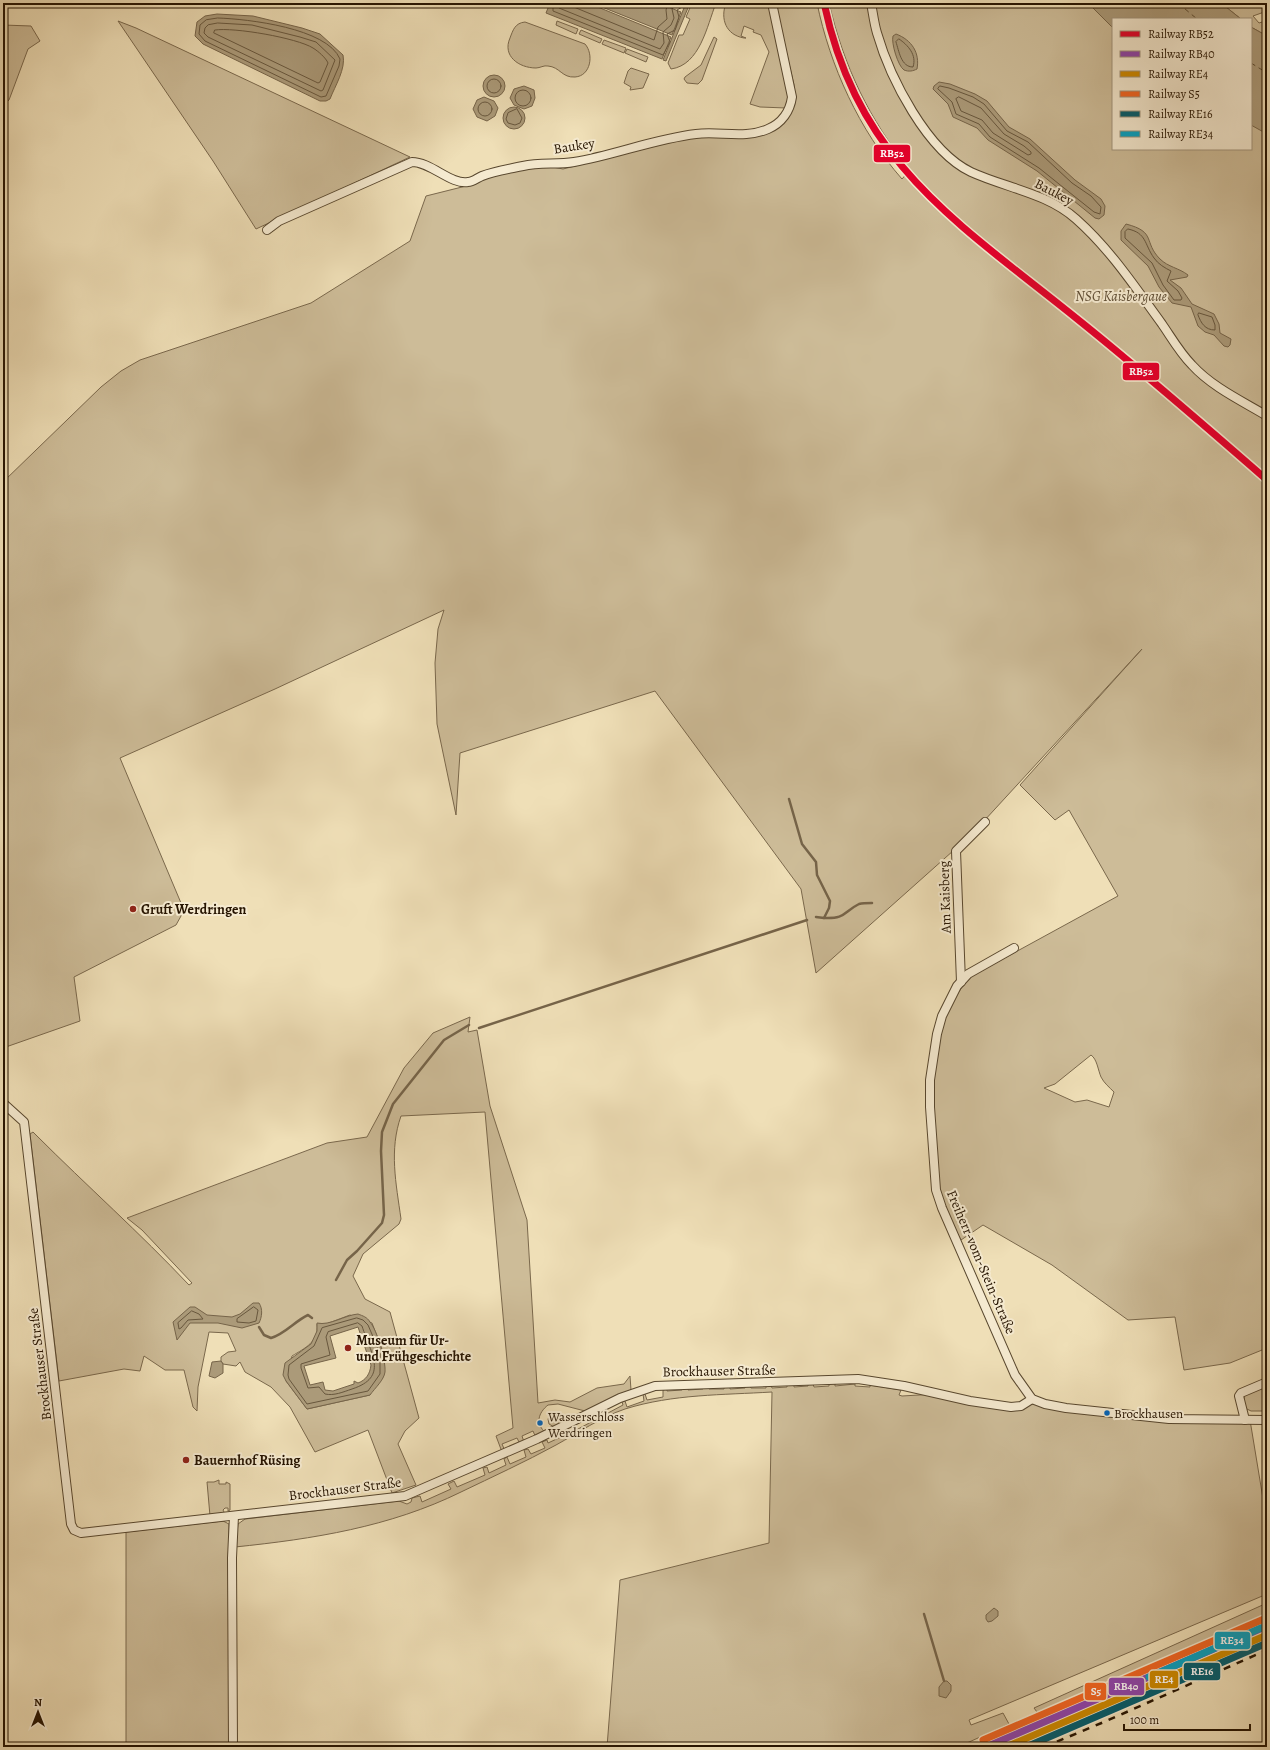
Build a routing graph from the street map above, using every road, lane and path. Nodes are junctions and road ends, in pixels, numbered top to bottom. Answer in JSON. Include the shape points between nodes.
{"nodes":[{"id":1,"x":772,"y":3,"type":"edge"},
{"id":2,"x":871,"y":3,"type":"edge"},
{"id":3,"x":267,"y":230,"type":"dead end"},
{"id":4,"x":1267,"y":416,"type":"edge"},
{"id":5,"x":985,"y":822,"type":"dead end"},
{"id":6,"x":1014,"y":948,"type":"dead end"},
{"id":7,"x":961,"y":982,"type":"junction"},
{"id":8,"x":3,"y":1103,"type":"edge"},
{"id":9,"x":1267,"y":1382,"type":"edge"},
{"id":10,"x":1032,"y":1398,"type":"junction"},
{"id":11,"x":1245,"y":1420,"type":"junction"},
{"id":12,"x":1267,"y":1420,"type":"edge"},
{"id":13,"x":234,"y":1516,"type":"junction"},
{"id":14,"x":233,"y":1747,"type":"edge"}],
"edges":[{"from":1,"to":3,"type":"street","name":"Baukey","via":[[792,97],[786,115],[769,129],[755,133],[695,134],[574,162],[526,165],[493,172],[469,182],[460,182],[421,162],[412,162],[279,221]]},
{"from":2,"to":4,"type":"street","name":"Baukey","via":[[877,33],[900,91],[940,149],[954,163],[1039,197],[1075,218],[1119,264],[1192,365],[1212,382]]},
{"from":5,"to":7,"type":"street","name":"Am Kaisberg","via":[[956,852]]},
{"from":6,"to":7,"type":"street","name":"Freiherr-vom-Stein-Straße","via":[[968,974]]},
{"from":7,"to":10,"type":"street","name":"Freiherr-vom-Stein-Straße","via":[[942,1016],[933,1053],[930,1107],[936,1190],[1008,1360],[1015,1375]]},
{"from":8,"to":13,"type":"street","name":"Brockhauser Straße","via":[[24,1122],[72,1526],[78,1532],[88,1533]]},
{"from":9,"to":11,"type":"street","via":[[1239,1396]]},
{"from":10,"to":11,"type":"street","via":[[1045,1404],[1107,1413],[1169,1419]]},
{"from":10,"to":13,"type":"street","name":"Brockhauser Straße","via":[[1021,1406],[1011,1407],[970,1402],[904,1386],[858,1380],[655,1386],[620,1398],[537,1439],[405,1496]]},
{"from":11,"to":12,"type":"street"},
{"from":13,"to":14,"type":"street"}]}
